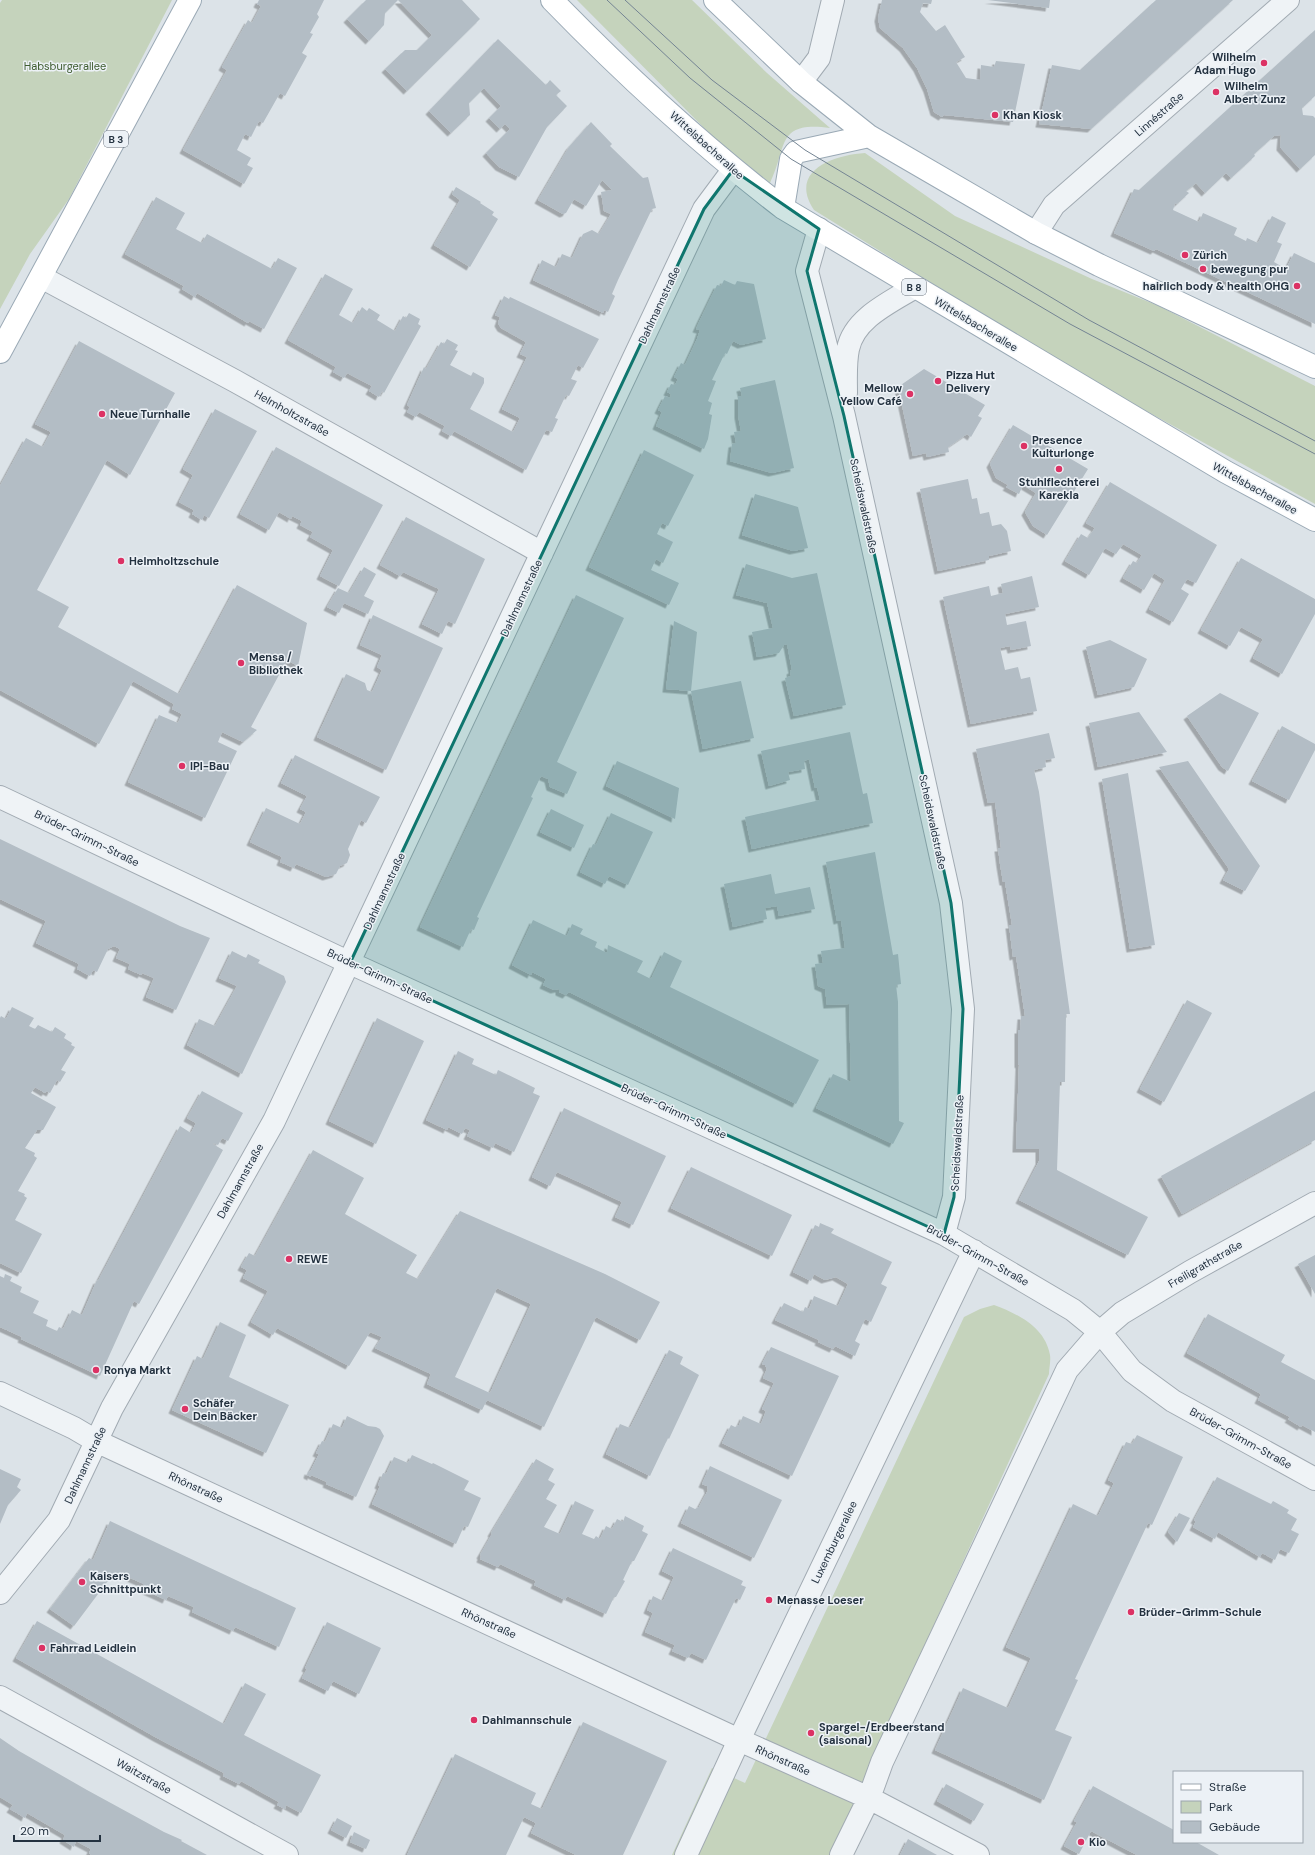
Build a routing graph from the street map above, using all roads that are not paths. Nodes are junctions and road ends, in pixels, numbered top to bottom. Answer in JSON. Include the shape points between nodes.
{"nodes":[{"id":1,"x":190,"y":0,"type":"edge"},
{"id":2,"x":552,"y":0,"type":"edge"},
{"id":3,"x":716,"y":0,"type":"edge"},
{"id":4,"x":833,"y":0,"type":"edge"},
{"id":5,"x":1288,"y":0,"type":"edge"},
{"id":6,"x":801,"y":82,"type":"junction"},
{"id":7,"x":869,"y":136,"type":"junction"},
{"id":8,"x":733,"y":170,"type":"junction"},
{"id":9,"x":783,"y":208,"type":"junction"},
{"id":10,"x":819,"y":230,"type":"junction"},
{"id":11,"x":1036,"y":233,"type":"junction"},
{"id":12,"x":40,"y":277,"type":"junction"},
{"id":13,"x":915,"y":287,"type":"junction"},
{"id":14,"x":0,"y":352,"type":"edge"},
{"id":15,"x":1315,"y":367,"type":"edge"},
{"id":16,"x":844,"y":416,"type":"junction"},
{"id":17,"x":1315,"y":520,"type":"edge"},
{"id":18,"x":542,"y":553,"type":"junction"},
{"id":19,"x":0,"y":797,"type":"edge"},
{"id":20,"x":350,"y":963,"type":"junction"},
{"id":21,"x":1315,"y":1203,"type":"edge"},
{"id":22,"x":944,"y":1234,"type":"junction"},
{"id":23,"x":974,"y":1251,"type":"junction"},
{"id":24,"x":1100,"y":1332,"type":"junction"},
{"id":25,"x":0,"y":1393,"type":"edge"},
{"id":26,"x":96,"y":1441,"type":"junction"},
{"id":27,"x":1315,"y":1479,"type":"edge"},
{"id":28,"x":0,"y":1594,"type":"edge"},
{"id":29,"x":0,"y":1697,"type":"edge"},
{"id":30,"x":739,"y":1740,"type":"junction"},
{"id":31,"x":869,"y":1798,"type":"junction"},
{"id":32,"x":287,"y":1855,"type":"edge"},
{"id":33,"x":686,"y":1855,"type":"edge"},
{"id":34,"x":840,"y":1855,"type":"edge"},
{"id":35,"x":978,"y":1855,"type":"edge"}],
"edges":[{"from":1,"to":12,"type":"main road","number":"B 3"},
{"from":2,"to":8,"type":"main road","name":"Wittelsbacherallee","number":"B 8","via":[[614,61]]},
{"from":3,"to":6,"type":"main road"},
{"from":4,"to":6,"type":"street","via":[[819,58]]},
{"from":5,"to":11,"type":"street","name":"Linnéstraße","via":[[1054,205]]},
{"from":6,"to":7,"type":"main road"},
{"from":7,"to":9,"type":"main road","via":[[796,152],[791,159]]},
{"from":7,"to":11,"type":"main road"},
{"from":8,"to":9,"type":"main road","name":"Wittelsbacherallee","number":"B 8"},
{"from":8,"to":18,"type":"street","name":"Dahlmannstraße","via":[[704,209]]},
{"from":9,"to":10,"type":"main road","name":"Wittelsbacherallee","number":"B 8"},
{"from":10,"to":13,"type":"main road","name":"Wittelsbacherallee","number":"B 8"},
{"from":10,"to":16,"type":"street","name":"Scheidswaldstraße","via":[[808,271]]},
{"from":11,"to":15,"type":"main road"},
{"from":12,"to":14,"type":"main road","number":"B 3"},
{"from":12,"to":18,"type":"street","name":"Helmholtzstraße","via":[[235,381]]},
{"from":13,"to":16,"type":"street","name":"Scheidswaldstraße","via":[[875,312],[858,329],[848,348]]},
{"from":13,"to":17,"type":"main road","name":"Wittelsbacherallee","number":"B 8","via":[[1226,472]]},
{"from":16,"to":22,"type":"street","name":"Scheidswaldstraße","via":[[951,903],[963,1009],[954,1197]]},
{"from":18,"to":20,"type":"street","name":"Dahlmannstraße"},
{"from":19,"to":20,"type":"street","name":"Brüder-Grimm-Straße"},
{"from":20,"to":22,"type":"street","name":"Brüder-Grimm-Straße"},
{"from":20,"to":26,"type":"street","name":"Dahlmannstraße","via":[[274,1121],[112,1408]]},
{"from":21,"to":24,"type":"street","name":"Freiligrathstraße","via":[[1190,1272],[1122,1313]]},
{"from":22,"to":23,"type":"street","name":"Brüder-Grimm-Straße"},
{"from":23,"to":24,"type":"street","name":"Brüder-Grimm-Straße","via":[[1072,1310]]},
{"from":23,"to":30,"type":"street","name":"Luxemburgerallee"},
{"from":24,"to":27,"type":"street","name":"Brüder-Grimm-Straße","via":[[1132,1372],[1173,1401]]},
{"from":24,"to":31,"type":"street","via":[[1067,1370],[882,1762]]},
{"from":25,"to":26,"type":"street","name":"Rhönstraße"},
{"from":26,"to":28,"type":"street","name":"Dahlmannstraße","via":[[59,1520]]},
{"from":26,"to":30,"type":"street","name":"Rhönstraße"},
{"from":29,"to":32,"type":"street","name":"Waitzstraße"},
{"from":30,"to":31,"type":"street","name":"Rhönstraße"},
{"from":30,"to":33,"type":"street","name":"Luxemburgerallee"},
{"from":31,"to":34,"type":"street"},
{"from":31,"to":35,"type":"street","name":"Rhönstraße"}]}
